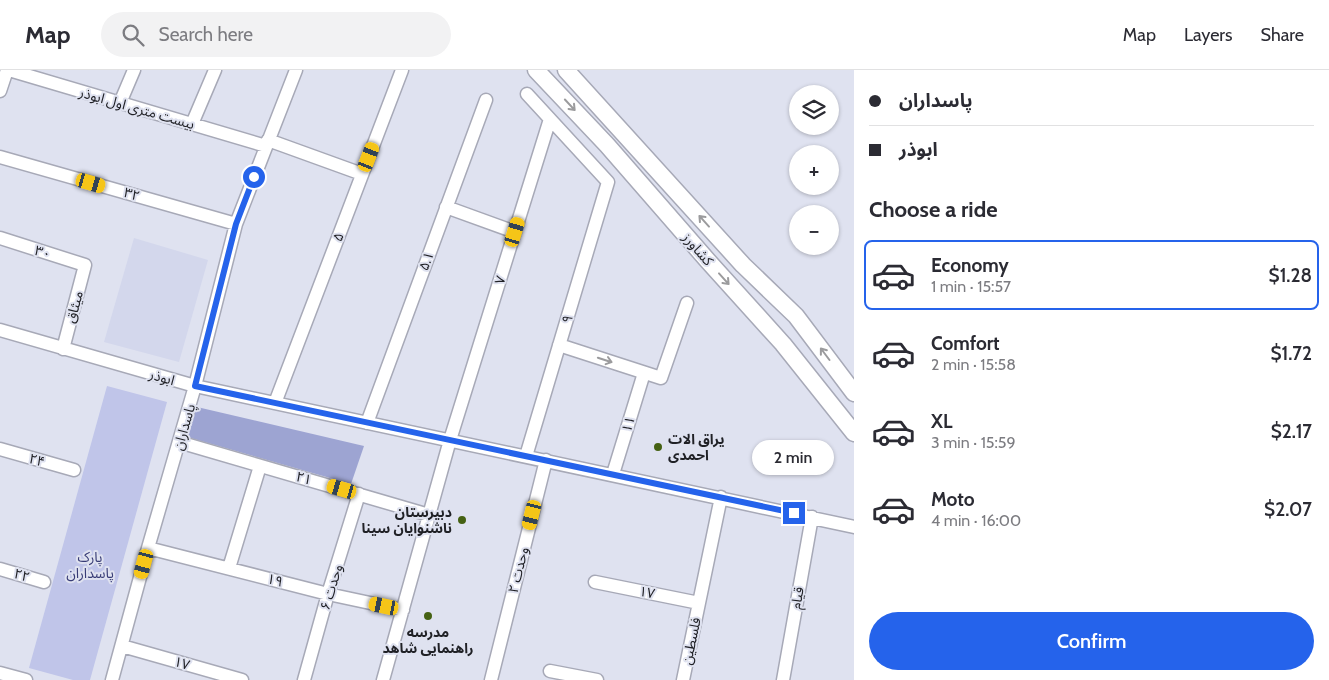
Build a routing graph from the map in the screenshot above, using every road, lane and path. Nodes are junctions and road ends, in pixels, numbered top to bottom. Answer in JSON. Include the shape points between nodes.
{"nodes":[{"id":1,"x":134,"y":70,"type":"edge"},
{"id":2,"x":215,"y":70,"type":"edge"},
{"id":3,"x":296,"y":70,"type":"edge"},
{"id":4,"x":402,"y":70,"type":"edge"},
{"id":5,"x":536,"y":70,"type":"edge"},
{"id":6,"x":566,"y":70,"type":"edge"},
{"id":7,"x":14,"y":71,"type":"edge"},
{"id":8,"x":0,"y":91,"type":"edge"},
{"id":9,"x":527,"y":94,"type":"dead end"},
{"id":10,"x":486,"y":100,"type":"dead end"},
{"id":11,"x":120,"y":103,"type":"junction"},
{"id":12,"x":550,"y":119,"type":"junction"},
{"id":13,"x":192,"y":124,"type":"junction"},
{"id":14,"x":267,"y":143,"type":"junction"},
{"id":15,"x":0,"y":157,"type":"edge"},
{"id":16,"x":651,"y":162,"type":"junction"},
{"id":17,"x":362,"y":174,"type":"junction"},
{"id":18,"x":635,"y":178,"type":"junction"},
{"id":19,"x":446,"y":208,"type":"junction"},
{"id":20,"x":236,"y":224,"type":"junction"},
{"id":21,"x":515,"y":232,"type":"junction"},
{"id":22,"x":0,"y":238,"type":"edge"},
{"id":23,"x":85,"y":265,"type":"joint"},
{"id":24,"x":687,"y":303,"type":"dead end"},
{"id":25,"x":0,"y":330,"type":"edge"},
{"id":26,"x":783,"y":344,"type":"junction"},
{"id":27,"x":559,"y":345,"type":"junction"},
{"id":28,"x":63,"y":348,"type":"junction"},
{"id":29,"x":644,"y":373,"type":"junction"},
{"id":30,"x":195,"y":386,"type":"junction"},
{"id":31,"x":854,"y":393,"type":"edge"},
{"id":32,"x":275,"y":403,"type":"junction"},
{"id":33,"x":854,"y":421,"type":"edge"},
{"id":34,"x":367,"y":423,"type":"junction"},
{"id":35,"x":854,"y":433,"type":"edge"},
{"id":36,"x":450,"y":440,"type":"junction"},
{"id":37,"x":179,"y":442,"type":"junction"},
{"id":38,"x":0,"y":449,"type":"edge"},
{"id":39,"x":526,"y":456,"type":"junction"},
{"id":40,"x":546,"y":460,"type":"junction"},
{"id":41,"x":260,"y":466,"type":"junction"},
{"id":42,"x":74,"y":470,"type":"dead end"},
{"id":43,"x":613,"y":474,"type":"junction"},
{"id":44,"x":359,"y":494,"type":"junction"},
{"id":45,"x":721,"y":498,"type":"junction"},
{"id":46,"x":429,"y":515,"type":"junction"},
{"id":47,"x":812,"y":516,"type":"junction"},
{"id":48,"x":854,"y":527,"type":"edge"},
{"id":49,"x":148,"y":548,"type":"junction"},
{"id":50,"x":229,"y":568,"type":"junction"},
{"id":51,"x":0,"y":569,"type":"edge"},
{"id":52,"x":44,"y":582,"type":"dead end"},
{"id":53,"x":595,"y":582,"type":"dead end"},
{"id":54,"x":328,"y":594,"type":"junction"},
{"id":55,"x":699,"y":603,"type":"junction"},
{"id":56,"x":403,"y":610,"type":"junction"},
{"id":57,"x":122,"y":646,"type":"junction"},
{"id":58,"x":550,"y":670,"type":"dead end"},
{"id":59,"x":0,"y":673,"type":"edge"},
{"id":60,"x":26,"y":680,"type":"edge"},
{"id":61,"x":112,"y":680,"type":"edge"},
{"id":62,"x":242,"y":680,"type":"edge"},
{"id":63,"x":304,"y":680,"type":"edge"},
{"id":64,"x":383,"y":680,"type":"edge"},
{"id":65,"x":491,"y":680,"type":"edge"},
{"id":66,"x":597,"y":680,"type":"edge"},
{"id":67,"x":683,"y":680,"type":"edge"},
{"id":68,"x":783,"y":680,"type":"edge"}],
"edges":[{"from":1,"to":11,"type":"street"},
{"from":2,"to":13,"type":"street"},
{"from":3,"to":14,"type":"street","name":"پاسداران"},
{"from":4,"to":17,"type":"street","name":"۵"},
{"from":5,"to":18,"type":"main road","name":"کشاورز","one_way":true},
{"from":6,"to":16,"type":"main road","name":"کشاورز"},
{"from":7,"to":8,"type":"street"},
{"from":7,"to":11,"type":"street","name":"بیست متری اول ابوذر"},
{"from":9,"to":12,"type":"street"},
{"from":10,"to":19,"type":"street","name":"۵.۱"},
{"from":11,"to":13,"type":"street","name":"بیست متری اول ابوذر"},
{"from":12,"to":21,"type":"street","name":"۷"},
{"from":12,"to":27,"type":"street","name":"۹","via":[[608,182]]},
{"from":13,"to":14,"type":"street","name":"بیست متری اول ابوذر"},
{"from":14,"to":17,"type":"street","name":"بیست متری اول ابوذر"},
{"from":14,"to":20,"type":"street","name":"پاسداران"},
{"from":15,"to":20,"type":"street","name":"۳۲"},
{"from":16,"to":18,"type":"main road"},
{"from":31,"to":16,"type":"main road","name":"کشاورز","one_way":true,"via":[[796,316],[743,265]]},
{"from":17,"to":32,"type":"street","name":"۵"},
{"from":18,"to":26,"type":"main road","name":"کشاورز","one_way":true},
{"from":19,"to":21,"type":"street"},
{"from":19,"to":34,"type":"street","name":"۵.۱"},
{"from":20,"to":30,"type":"street","name":"پاسداران"},
{"from":21,"to":36,"type":"street","name":"۷"},
{"from":22,"to":23,"type":"street","name":"۳۰"},
{"from":23,"to":28,"type":"street","name":"میثاق"},
{"from":24,"to":29,"type":"street","via":[[661,378]]},
{"from":25,"to":28,"type":"street","name":"ابوذر"},
{"from":26,"to":33,"type":"main road"},
{"from":26,"to":35,"type":"main road","name":"کشاورز"},
{"from":27,"to":29,"type":"street","one_way":true},
{"from":27,"to":39,"type":"street","name":"۹"},
{"from":28,"to":30,"type":"street","name":"ابوذر"},
{"from":29,"to":43,"type":"street","name":"۱۱"},
{"from":30,"to":32,"type":"street","name":"ابوذر"},
{"from":30,"to":37,"type":"street","name":"پاسداران"},
{"from":32,"to":34,"type":"street","name":"ابوذر"},
{"from":34,"to":36,"type":"street","name":"ابوذر"},
{"from":36,"to":39,"type":"street","name":"ابوذر"},
{"from":36,"to":46,"type":"street","name":"۷"},
{"from":37,"to":41,"type":"street","name":"۲۱"},
{"from":37,"to":49,"type":"street","name":"پاسداران"},
{"from":38,"to":42,"type":"street","name":"۲۴"},
{"from":39,"to":40,"type":"street","name":"ابوذر"},
{"from":40,"to":43,"type":"street","name":"ابوذر"},
{"from":40,"to":65,"type":"street","name":"وحدت ۲"},
{"from":41,"to":44,"type":"street","name":"۲۱"},
{"from":41,"to":50,"type":"street"},
{"from":43,"to":45,"type":"street","name":"ابوذر"},
{"from":44,"to":46,"type":"street","name":"۲۱"},
{"from":44,"to":54,"type":"street","name":"وحدت ۶"},
{"from":45,"to":47,"type":"street","name":"ابوذر"},
{"from":45,"to":55,"type":"street","name":"فلسطین"},
{"from":46,"to":56,"type":"street","name":"۷"},
{"from":47,"to":48,"type":"street","name":"ابوذر"},
{"from":47,"to":68,"type":"street","name":"قیام"},
{"from":49,"to":50,"type":"street","name":"۱۹"},
{"from":49,"to":57,"type":"street","name":"پاسداران"},
{"from":50,"to":54,"type":"street","name":"۱۹"},
{"from":51,"to":52,"type":"street","name":"۲۲"},
{"from":53,"to":55,"type":"street","name":"۱۷"},
{"from":54,"to":56,"type":"street","name":"۱۹"},
{"from":54,"to":63,"type":"street","name":"وحدت ۶"},
{"from":55,"to":67,"type":"street","name":"فلسطین"},
{"from":56,"to":64,"type":"street","name":"۷"},
{"from":57,"to":61,"type":"street","name":"پاسداران"},
{"from":57,"to":62,"type":"street","name":"۱۷"},
{"from":58,"to":66,"type":"street"},
{"from":59,"to":60,"type":"street"}]}
